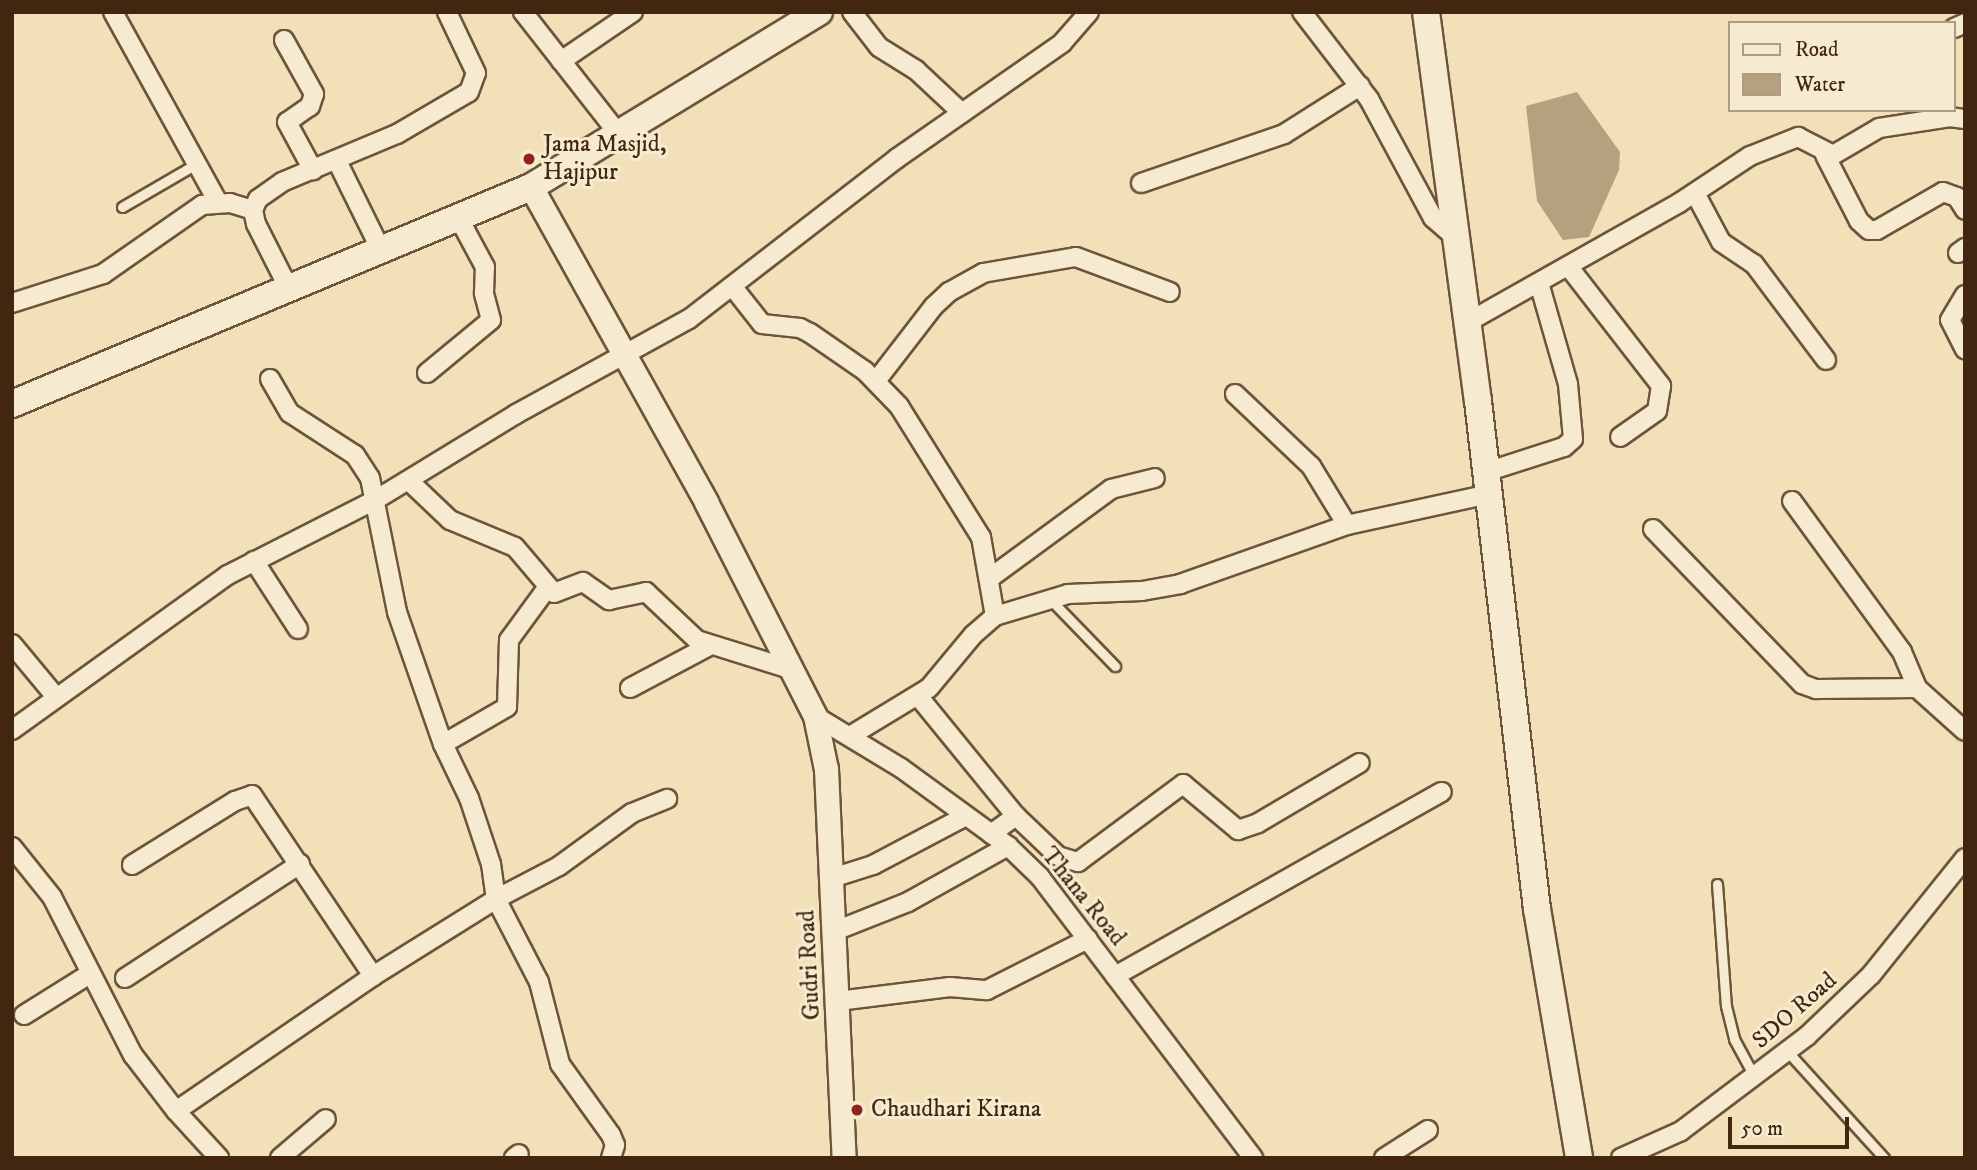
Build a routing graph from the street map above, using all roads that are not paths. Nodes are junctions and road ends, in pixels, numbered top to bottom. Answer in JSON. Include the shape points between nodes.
{"nodes":[{"id":1,"x":113,"y":12,"type":"edge"},
{"id":2,"x":447,"y":12,"type":"edge"},
{"id":3,"x":523,"y":12,"type":"edge"},
{"id":4,"x":633,"y":12,"type":"edge"},
{"id":5,"x":819,"y":12,"type":"edge"},
{"id":6,"x":852,"y":12,"type":"edge"},
{"id":7,"x":1089,"y":12,"type":"edge"},
{"id":8,"x":1302,"y":12,"type":"edge"},
{"id":9,"x":1426,"y":12,"type":"edge"},
{"id":10,"x":284,"y":40,"type":"dead end"},
{"id":11,"x":561,"y":61,"type":"junction"},
{"id":12,"x":1360,"y":86,"type":"junction"},
{"id":13,"x":962,"y":113,"type":"junction"},
{"id":14,"x":1965,"y":119,"type":"edge"},
{"id":15,"x":618,"y":133,"type":"junction"},
{"id":16,"x":1825,"y":155,"type":"junction"},
{"id":17,"x":337,"y":161,"type":"junction"},
{"id":18,"x":196,"y":164,"type":"junction"},
{"id":19,"x":313,"y":170,"type":"junction"},
{"id":20,"x":1141,"y":183,"type":"dead end"},
{"id":21,"x":531,"y":187,"type":"junction"},
{"id":22,"x":1695,"y":193,"type":"junction"},
{"id":23,"x":218,"y":202,"type":"junction"},
{"id":24,"x":122,"y":207,"type":"dead end"},
{"id":25,"x":253,"y":210,"type":"junction"},
{"id":26,"x":1965,"y":210,"type":"edge"},
{"id":27,"x":457,"y":215,"type":"junction"},
{"id":28,"x":1457,"y":239,"type":"junction"},
{"id":29,"x":380,"y":248,"type":"junction"},
{"id":30,"x":1568,"y":267,"type":"junction"},
{"id":31,"x":1539,"y":283,"type":"junction"},
{"id":32,"x":732,"y":286,"type":"junction"},
{"id":33,"x":288,"y":287,"type":"junction"},
{"id":34,"x":1170,"y":292,"type":"dead end"},
{"id":35,"x":1965,"y":295,"type":"edge"},
{"id":36,"x":12,"y":303,"type":"edge"},
{"id":37,"x":1468,"y":322,"type":"junction"},
{"id":38,"x":1965,"y":349,"type":"edge"},
{"id":39,"x":626,"y":356,"type":"junction"},
{"id":40,"x":1826,"y":360,"type":"dead end"},
{"id":41,"x":427,"y":373,"type":"dead end"},
{"id":42,"x":270,"y":379,"type":"dead end"},
{"id":43,"x":876,"y":380,"type":"junction"},
{"id":44,"x":1235,"y":394,"type":"dead end"},
{"id":45,"x":12,"y":404,"type":"edge"},
{"id":46,"x":1620,"y":437,"type":"dead end"},
{"id":47,"x":1155,"y":478,"type":"dead end"},
{"id":48,"x":409,"y":481,"type":"junction"},
{"id":49,"x":1488,"y":483,"type":"junction"},
{"id":50,"x":377,"y":499,"type":"junction"},
{"id":51,"x":1792,"y":501,"type":"dead end"},
{"id":52,"x":1347,"y":525,"type":"junction"},
{"id":53,"x":1653,"y":529,"type":"dead end"},
{"id":54,"x":254,"y":561,"type":"junction"},
{"id":55,"x":990,"y":578,"type":"junction"},
{"id":56,"x":547,"y":588,"type":"junction"},
{"id":57,"x":1050,"y":598,"type":"junction"},
{"id":58,"x":995,"y":615,"type":"junction"},
{"id":59,"x":298,"y":629,"type":"dead end"},
{"id":60,"x":12,"y":644,"type":"edge"},
{"id":61,"x":709,"y":646,"type":"junction"},
{"id":62,"x":1115,"y":666,"type":"dead end"},
{"id":63,"x":790,"y":669,"type":"junction"},
{"id":64,"x":629,"y":688,"type":"dead end"},
{"id":65,"x":1917,"y":688,"type":"junction"},
{"id":66,"x":918,"y":696,"type":"junction"},
{"id":67,"x":56,"y":697,"type":"junction"},
{"id":68,"x":815,"y":716,"type":"junction"},
{"id":69,"x":12,"y":730,"type":"edge"},
{"id":70,"x":1965,"y":731,"type":"edge"},
{"id":71,"x":850,"y":736,"type":"junction"},
{"id":72,"x":443,"y":744,"type":"junction"},
{"id":73,"x":1360,"y":764,"type":"dead end"},
{"id":74,"x":1442,"y":792,"type":"dead end"},
{"id":75,"x":667,"y":799,"type":"dead end"},
{"id":76,"x":966,"y":816,"type":"junction"},
{"id":77,"x":1016,"y":817,"type":"junction"},
{"id":78,"x":991,"y":834,"type":"junction"},
{"id":79,"x":1008,"y":846,"type":"junction"},
{"id":80,"x":12,"y":847,"type":"edge"},
{"id":81,"x":1965,"y":858,"type":"edge"},
{"id":82,"x":300,"y":864,"type":"junction"},
{"id":83,"x":132,"y":865,"type":"dead end"},
{"id":84,"x":832,"y":878,"type":"junction"},
{"id":85,"x":1717,"y":884,"type":"dead end"},
{"id":86,"x":496,"y":899,"type":"junction"},
{"id":87,"x":835,"y":931,"type":"junction"},
{"id":88,"x":1088,"y":939,"type":"junction"},
{"id":89,"x":88,"y":975,"type":"junction"},
{"id":90,"x":1115,"y":975,"type":"junction"},
{"id":91,"x":373,"y":976,"type":"junction"},
{"id":92,"x":125,"y":978,"type":"dead end"},
{"id":93,"x":838,"y":1001,"type":"junction"},
{"id":94,"x":24,"y":1015,"type":"dead end"},
{"id":95,"x":1788,"y":1052,"type":"junction"},
{"id":96,"x":1755,"y":1078,"type":"junction"},
{"id":97,"x":176,"y":1111,"type":"junction"},
{"id":98,"x":326,"y":1119,"type":"dead end"},
{"id":99,"x":1428,"y":1130,"type":"dead end"},
{"id":100,"x":219,"y":1158,"type":"edge"},
{"id":101,"x":280,"y":1158,"type":"edge"},
{"id":102,"x":611,"y":1158,"type":"edge"},
{"id":103,"x":845,"y":1158,"type":"edge"},
{"id":104,"x":1253,"y":1158,"type":"edge"},
{"id":105,"x":1384,"y":1158,"type":"edge"},
{"id":106,"x":1579,"y":1158,"type":"edge"},
{"id":107,"x":1621,"y":1158,"type":"edge"},
{"id":108,"x":1884,"y":1158,"type":"edge"}],
"edges":[{"from":1,"to":18,"type":"street"},
{"from":2,"to":17,"type":"street","via":[[473,62],[476,83],[456,101]]},
{"from":3,"to":11,"type":"street"},
{"from":4,"to":11,"type":"street"},
{"from":5,"to":15,"type":"main road"},
{"from":6,"to":13,"type":"street","via":[[879,47],[916,70]]},
{"from":7,"to":13,"type":"street","via":[[1062,43]]},
{"from":8,"to":12,"type":"street"},
{"from":9,"to":28,"type":"main road"},
{"from":10,"to":19,"type":"street","via":[[314,94],[310,106],[287,122]]},
{"from":11,"to":15,"type":"street"},
{"from":12,"to":20,"type":"street","via":[[1284,134]]},
{"from":12,"to":28,"type":"street","via":[[1402,154],[1433,218]]},
{"from":13,"to":32,"type":"street"},
{"from":14,"to":16,"type":"street","via":[[1950,117],[1879,128],[1833,155]]},
{"from":15,"to":21,"type":"main road"},
{"from":16,"to":22,"type":"street","via":[[1808,138],[1798,137],[1750,156]]},
{"from":16,"to":26,"type":"street","via":[[1859,221],[1869,230],[1877,230],[1944,192],[1957,197]]},
{"from":17,"to":19,"type":"street"},
{"from":17,"to":29,"type":"street"},
{"from":18,"to":23,"type":"street"},
{"from":18,"to":24,"type":"lane"},
{"from":19,"to":25,"type":"street","via":[[269,190]]},
{"from":21,"to":27,"type":"main road"},
{"from":21,"to":39,"type":"street","name":"Gudri Road"},
{"from":22,"to":30,"type":"street"},
{"from":22,"to":40,"type":"street","via":[[1721,242],[1754,264]]},
{"from":23,"to":25,"type":"street"},
{"from":23,"to":36,"type":"street","via":[[188,214],[103,274]]},
{"from":25,"to":33,"type":"street"},
{"from":27,"to":29,"type":"main road"},
{"from":27,"to":41,"type":"street","via":[[485,267],[484,293],[491,320]]},
{"from":28,"to":37,"type":"main road"},
{"from":29,"to":33,"type":"main road"},
{"from":30,"to":31,"type":"street"},
{"from":30,"to":46,"type":"street","via":[[1661,386],[1657,411]]},
{"from":31,"to":37,"type":"street"},
{"from":31,"to":49,"type":"street","via":[[1568,384],[1573,439]]},
{"from":32,"to":39,"type":"street","via":[[689,320]]},
{"from":32,"to":43,"type":"street","via":[[762,324],[800,328]]},
{"from":33,"to":45,"type":"main road"},
{"from":34,"to":43,"type":"street","via":[[1076,257],[983,273],[948,292],[934,306]]},
{"from":35,"to":38,"type":"street","via":[[1950,320]]},
{"from":37,"to":49,"type":"main road"},
{"from":39,"to":48,"type":"street","via":[[516,414]]},
{"from":39,"to":63,"type":"street","name":"Gudri Road"},
{"from":42,"to":50,"type":"street","via":[[289,413],[355,455]]},
{"from":43,"to":55,"type":"street","via":[[899,406],[975,522]]},
{"from":44,"to":52,"type":"street","via":[[1303,457]]},
{"from":47,"to":55,"type":"street","via":[[1111,489]]},
{"from":48,"to":50,"type":"street"},
{"from":48,"to":56,"type":"street","via":[[450,520],[504,540]]},
{"from":49,"to":52,"type":"street"},
{"from":49,"to":106,"type":"main road","via":[[1537,909]]},
{"from":50,"to":54,"type":"street"},
{"from":50,"to":72,"type":"street","via":[[395,605]]},
{"from":51,"to":65,"type":"street","via":[[1902,652]]},
{"from":52,"to":57,"type":"street","via":[[1180,584]]},
{"from":53,"to":65,"type":"street","via":[[1802,684],[1816,689]]},
{"from":54,"to":59,"type":"street"},
{"from":54,"to":67,"type":"street","via":[[205,589]]},
{"from":55,"to":58,"type":"street"},
{"from":56,"to":61,"type":"street","via":[[561,592],[583,582],[609,600],[646,592],[686,632]]},
{"from":56,"to":72,"type":"street","via":[[509,640],[506,707]]},
{"from":57,"to":58,"type":"street"},
{"from":57,"to":62,"type":"lane"},
{"from":58,"to":66,"type":"street"},
{"from":60,"to":67,"type":"street"},
{"from":61,"to":63,"type":"street"},
{"from":61,"to":64,"type":"street"},
{"from":63,"to":68,"type":"street","name":"Gudri Road"},
{"from":65,"to":70,"type":"street"},
{"from":66,"to":71,"type":"street"},
{"from":66,"to":77,"type":"street"},
{"from":67,"to":69,"type":"street"},
{"from":68,"to":71,"type":"street","name":"Thana Road"},
{"from":68,"to":84,"type":"street","name":"Gudri Road","via":[[826,769]]},
{"from":71,"to":76,"type":"street","name":"Thana Road"},
{"from":72,"to":86,"type":"street","via":[[469,798],[491,864]]},
{"from":73,"to":77,"type":"street","via":[[1238,830],[1183,783],[1078,862],[1058,856]]},
{"from":74,"to":90,"type":"street"},
{"from":75,"to":86,"type":"street","via":[[632,814],[559,866]]},
{"from":76,"to":78,"type":"street","name":"Thana Road"},
{"from":76,"to":84,"type":"street","via":[[873,865]]},
{"from":77,"to":78,"type":"street"},
{"from":78,"to":79,"type":"street","name":"Thana Road"},
{"from":79,"to":87,"type":"street","via":[[908,902]]},
{"from":79,"to":88,"type":"street","name":"Thana Road","via":[[1040,877]]},
{"from":80,"to":89,"type":"street","via":[[51,897]]},
{"from":81,"to":95,"type":"street","name":"SDO Road","via":[[1871,975]]},
{"from":82,"to":83,"type":"street","via":[[252,795]]},
{"from":82,"to":91,"type":"street"},
{"from":82,"to":92,"type":"street"},
{"from":84,"to":87,"type":"street","name":"Gudri Road"},
{"from":85,"to":96,"type":"lane","via":[[1726,1006],[1738,1048]]},
{"from":86,"to":91,"type":"street"},
{"from":86,"to":102,"type":"street","via":[[539,982],[560,1064],[611,1135],[615,1145]]},
{"from":87,"to":93,"type":"street","name":"Gudri Road"},
{"from":88,"to":90,"type":"street","name":"Thana Road"},
{"from":88,"to":93,"type":"street","via":[[987,990],[950,987]]},
{"from":89,"to":94,"type":"street"},
{"from":89,"to":97,"type":"street","via":[[133,1055]]},
{"from":90,"to":104,"type":"street","name":"Thana Road"},
{"from":91,"to":97,"type":"street"},
{"from":93,"to":103,"type":"street","name":"Gudri Road"},
{"from":95,"to":96,"type":"street","name":"SDO Road"},
{"from":95,"to":108,"type":"lane"},
{"from":96,"to":107,"type":"street","name":"SDO Road","via":[[1681,1132]]},
{"from":97,"to":100,"type":"street"},
{"from":98,"to":101,"type":"street"},
{"from":99,"to":105,"type":"street"}]}
